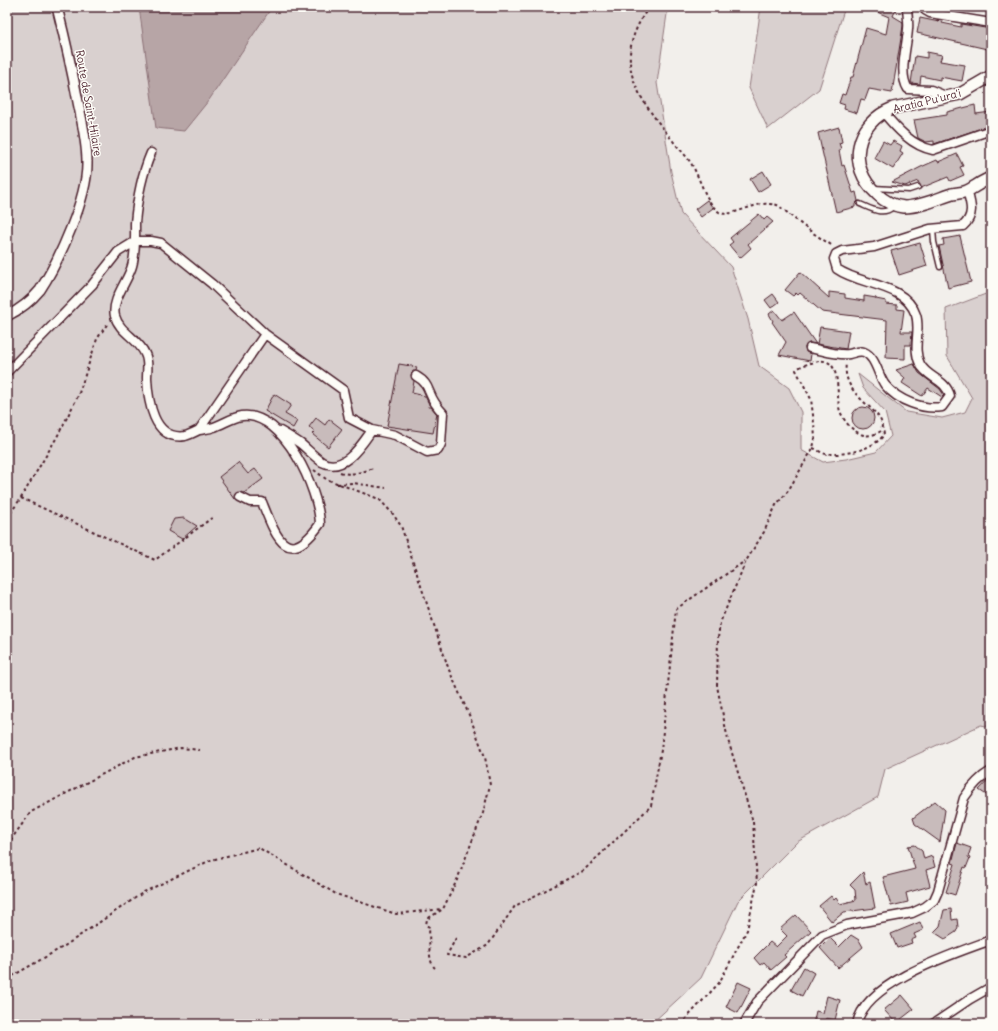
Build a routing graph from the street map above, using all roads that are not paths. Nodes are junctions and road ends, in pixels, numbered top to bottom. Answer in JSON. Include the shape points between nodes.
{"nodes":[{"id":1,"x":57,"y":7,"type":"edge"},
{"id":2,"x":907,"y":7,"type":"edge"},
{"id":3,"x":924,"y":7,"type":"edge"},
{"id":4,"x":991,"y":23,"type":"edge"},
{"id":5,"x":991,"y":76,"type":"edge"},
{"id":6,"x":948,"y":97,"type":"junction"},
{"id":7,"x":883,"y":112,"type":"junction"},
{"id":8,"x":991,"y":130,"type":"edge"},
{"id":9,"x":150,"y":153,"type":"dead end"},
{"id":10,"x":991,"y":178,"type":"edge"},
{"id":11,"x":918,"y":187,"type":"dead end"},
{"id":12,"x":871,"y":189,"type":"junction"},
{"id":13,"x":967,"y":191,"type":"junction"},
{"id":14,"x":860,"y":204,"type":"dead end"},
{"id":15,"x":896,"y":205,"type":"junction"},
{"id":16,"x":933,"y":229,"type":"junction"},
{"id":17,"x":132,"y":242,"type":"junction"},
{"id":18,"x":940,"y":267,"type":"dead end"},
{"id":19,"x":7,"y":316,"type":"edge"},
{"id":20,"x":265,"y":334,"type":"junction"},
{"id":21,"x":810,"y":348,"type":"dead end"},
{"id":22,"x":7,"y":372,"type":"edge"},
{"id":23,"x":416,"y":376,"type":"dead end"},
{"id":24,"x":268,"y":424,"type":"junction"},
{"id":25,"x":199,"y":430,"type":"junction"},
{"id":26,"x":372,"y":430,"type":"junction"},
{"id":27,"x":240,"y":497,"type":"dead end"},
{"id":28,"x":991,"y":771,"type":"edge"},
{"id":29,"x":991,"y":940,"type":"edge"},
{"id":30,"x":991,"y":986,"type":"edge"},
{"id":31,"x":744,"y":1024,"type":"edge"},
{"id":32,"x":857,"y":1024,"type":"edge"},
{"id":33,"x":933,"y":1024,"type":"edge"}],
"edges":[{"from":1,"to":19,"type":"street","name":"Route de Saint-Hilaire","via":[[66,41],[88,163],[81,199],[63,247],[39,290],[20,309]]},
{"from":2,"to":6,"type":"street","via":[[904,84],[908,89],[931,90]]},
{"from":3,"to":4,"type":"street","via":[[930,13]]},
{"from":5,"to":6,"type":"main road","name":"Aratia Pu'ura'i","via":[[960,94]]},
{"from":6,"to":7,"type":"main road","name":"Aratia Pu'ura'i"},
{"from":7,"to":8,"type":"street","via":[[902,133],[914,142],[933,150]]},
{"from":7,"to":12,"type":"main road","name":"Aratia Pu'ura'i","via":[[864,133],[857,155],[858,165]]},
{"from":9,"to":17,"type":"street","via":[[145,167]]},
{"from":10,"to":13,"type":"main road","name":"Aratia Pu'ura'i"},
{"from":11,"to":12,"type":"lane","via":[[909,190]]},
{"from":12,"to":15,"type":"main road","name":"Aratia Pu'ura'i","via":[[883,200]]},
{"from":13,"to":15,"type":"main road","name":"Aratia Pu'ura'i","via":[[914,206]]},
{"from":13,"to":16,"type":"street","via":[[971,211],[968,222],[963,226]]},
{"from":14,"to":15,"type":"lane","via":[[883,212]]},
{"from":16,"to":18,"type":"lane"},
{"from":16,"to":21,"type":"street","via":[[874,247],[842,251],[836,254],[834,259],[837,269],[844,275],[894,292],[911,305],[916,316],[918,360],[922,368],[948,389],[950,396],[942,407],[931,409],[897,396],[884,385],[872,359],[865,352],[849,354]]},
{"from":17,"to":20,"type":"street","via":[[161,243],[212,284]]},
{"from":17,"to":22,"type":"street","via":[[118,252],[92,284]]},
{"from":17,"to":25,"type":"street","via":[[132,265],[115,305],[115,317],[145,353],[148,363],[150,408],[164,431],[185,436]]},
{"from":20,"to":25,"type":"street"},
{"from":20,"to":26,"type":"street","via":[[343,390],[350,418]]},
{"from":23,"to":26,"type":"street","via":[[423,379],[434,402],[443,413],[441,444],[438,450],[427,452],[395,435]]},
{"from":24,"to":25,"type":"street","via":[[256,417],[242,416]]},
{"from":24,"to":26,"type":"street","via":[[292,437],[323,462],[333,464],[344,462],[362,445]]},
{"from":24,"to":27,"type":"street","via":[[281,435],[300,461],[320,514],[320,524],[300,546],[287,546],[280,542],[262,502],[250,502]]},
{"from":28,"to":31,"type":"street","via":[[972,786],[964,798],[934,900],[912,913],[846,925],[822,935],[757,1002]]},
{"from":29,"to":32,"type":"street","via":[[914,971],[883,989],[873,997]]},
{"from":30,"to":33,"type":"street"}]}
